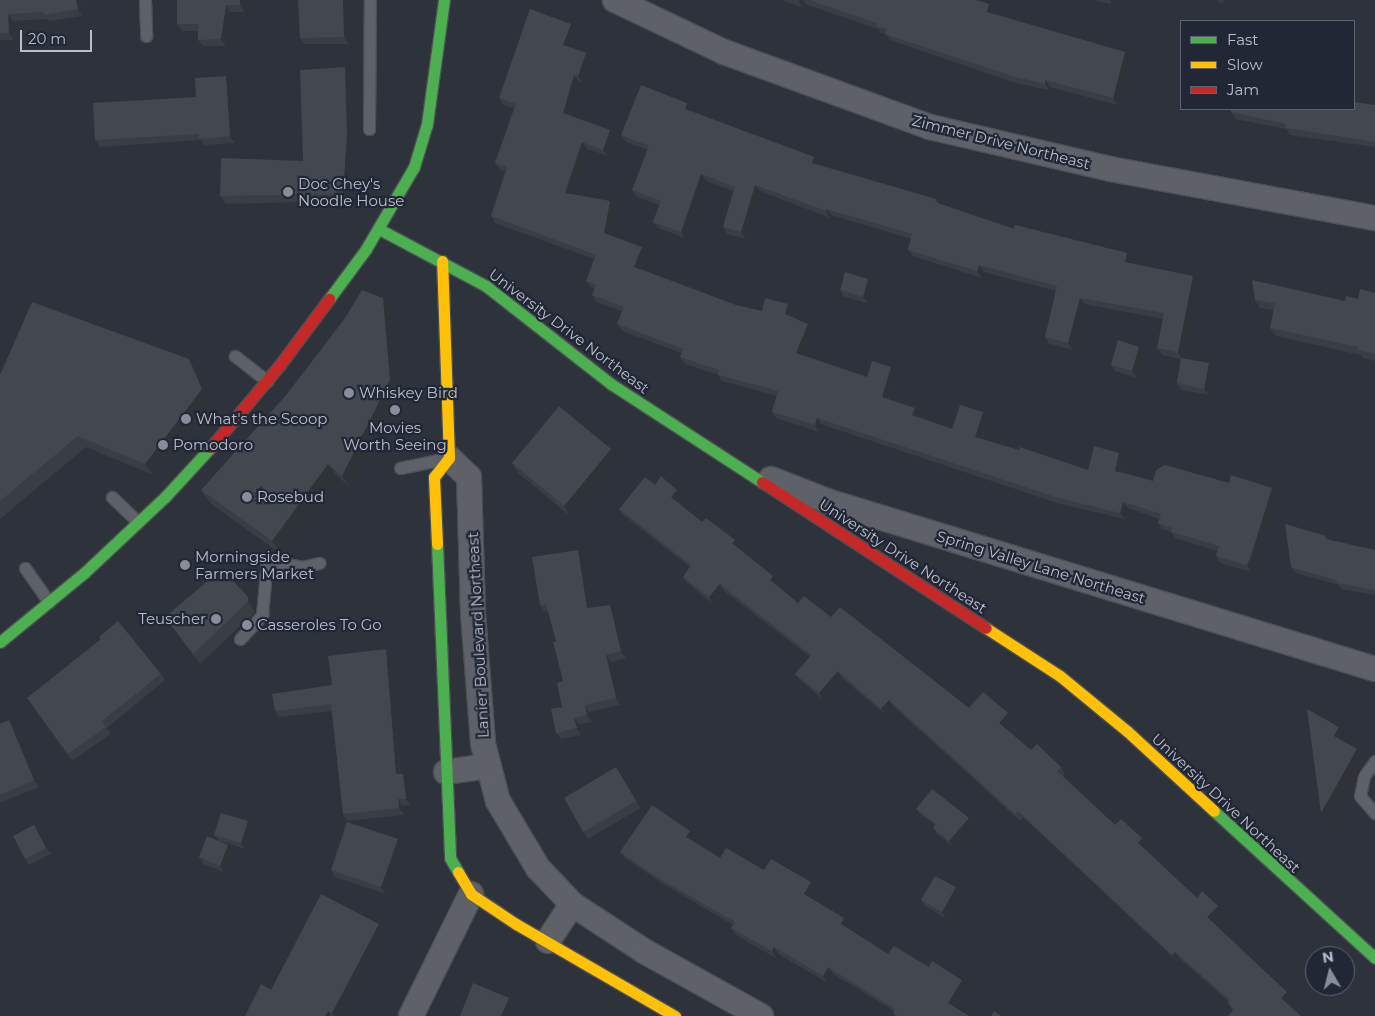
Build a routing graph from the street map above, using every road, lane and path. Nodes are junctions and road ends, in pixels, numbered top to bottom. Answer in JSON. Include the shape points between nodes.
{"nodes":[{"id":1,"x":145,"y":0,"type":"edge"},
{"id":2,"x":370,"y":0,"type":"edge"},
{"id":3,"x":444,"y":0,"type":"edge"},
{"id":4,"x":615,"y":0,"type":"edge"},
{"id":5,"x":146,"y":36,"type":"dead end"},
{"id":6,"x":369,"y":128,"type":"dead end"},
{"id":7,"x":1375,"y":218,"type":"edge"},
{"id":8,"x":379,"y":228,"type":"junction"},
{"id":9,"x":442,"y":261,"type":"junction"},
{"id":10,"x":235,"y":356,"type":"dead end"},
{"id":11,"x":267,"y":381,"type":"junction"},
{"id":12,"x":713,"y":451,"type":"junction"},
{"id":13,"x":449,"y":458,"type":"junction"},
{"id":14,"x":400,"y":468,"type":"dead end"},
{"id":15,"x":112,"y":497,"type":"dead end"},
{"id":16,"x":138,"y":522,"type":"junction"},
{"id":17,"x":320,"y":563,"type":"dead end"},
{"id":18,"x":25,"y":568,"type":"dead end"},
{"id":19,"x":49,"y":602,"type":"junction"},
{"id":20,"x":240,"y":639,"type":"dead end"},
{"id":21,"x":0,"y":642,"type":"edge"},
{"id":22,"x":1375,"y":669,"type":"edge"},
{"id":23,"x":1375,"y":761,"type":"edge"},
{"id":24,"x":489,"y":766,"type":"junction"},
{"id":25,"x":446,"y":772,"type":"junction"},
{"id":26,"x":1375,"y":813,"type":"edge"},
{"id":27,"x":471,"y":894,"type":"junction"},
{"id":28,"x":572,"y":904,"type":"junction"},
{"id":29,"x":548,"y":941,"type":"junction"},
{"id":30,"x":1375,"y":958,"type":"edge"},
{"id":31,"x":411,"y":1016,"type":"edge"},
{"id":32,"x":675,"y":1016,"type":"edge"},
{"id":33,"x":761,"y":1016,"type":"edge"}],
"edges":[{"from":1,"to":5,"type":"lane"},
{"from":2,"to":6,"type":"lane"},
{"from":3,"to":8,"type":"street","via":[[427,124],[414,167]]},
{"from":4,"to":7,"type":"street","name":"Zimmer Drive Northeast","via":[[724,52],[930,128],[1110,169]]},
{"from":8,"to":9,"type":"street","name":"University Drive Northeast","via":[[401,243]]},
{"from":8,"to":11,"type":"street"},
{"from":9,"to":12,"type":"street","name":"University Drive Northeast","via":[[486,286],[611,384]]},
{"from":9,"to":13,"type":"street"},
{"from":10,"to":11,"type":"lane"},
{"from":11,"to":16,"type":"street","via":[[229,427]]},
{"from":12,"to":22,"type":"street","name":"Spring Valley Lane Northeast","via":[[827,501]]},
{"from":12,"to":30,"type":"street","name":"University Drive Northeast","via":[[1060,676],[1127,731]]},
{"from":13,"to":14,"type":"lane"},
{"from":13,"to":24,"type":"street","name":"Lanier Boulevard Northeast","via":[[469,477],[473,613],[484,744]]},
{"from":13,"to":25,"type":"street","via":[[434,477]]},
{"from":15,"to":16,"type":"lane"},
{"from":16,"to":19,"type":"street"},
{"from":17,"to":20,"type":"lane","via":[[302,567],[267,560],[262,614]]},
{"from":18,"to":19,"type":"lane"},
{"from":19,"to":21,"type":"street"},
{"from":23,"to":26,"type":"lane","via":[[1364,776],[1360,796]]},
{"from":24,"to":25,"type":"street"},
{"from":24,"to":28,"type":"street","name":"Lanier Boulevard Northeast","via":[[498,801],[528,852],[538,868]]},
{"from":25,"to":27,"type":"street","via":[[450,858]]},
{"from":27,"to":29,"type":"street"},
{"from":27,"to":31,"type":"street"},
{"from":28,"to":29,"type":"street"},
{"from":28,"to":33,"type":"street","name":"Lanier Boulevard Northeast","via":[[644,951]]},
{"from":29,"to":32,"type":"street"}]}
